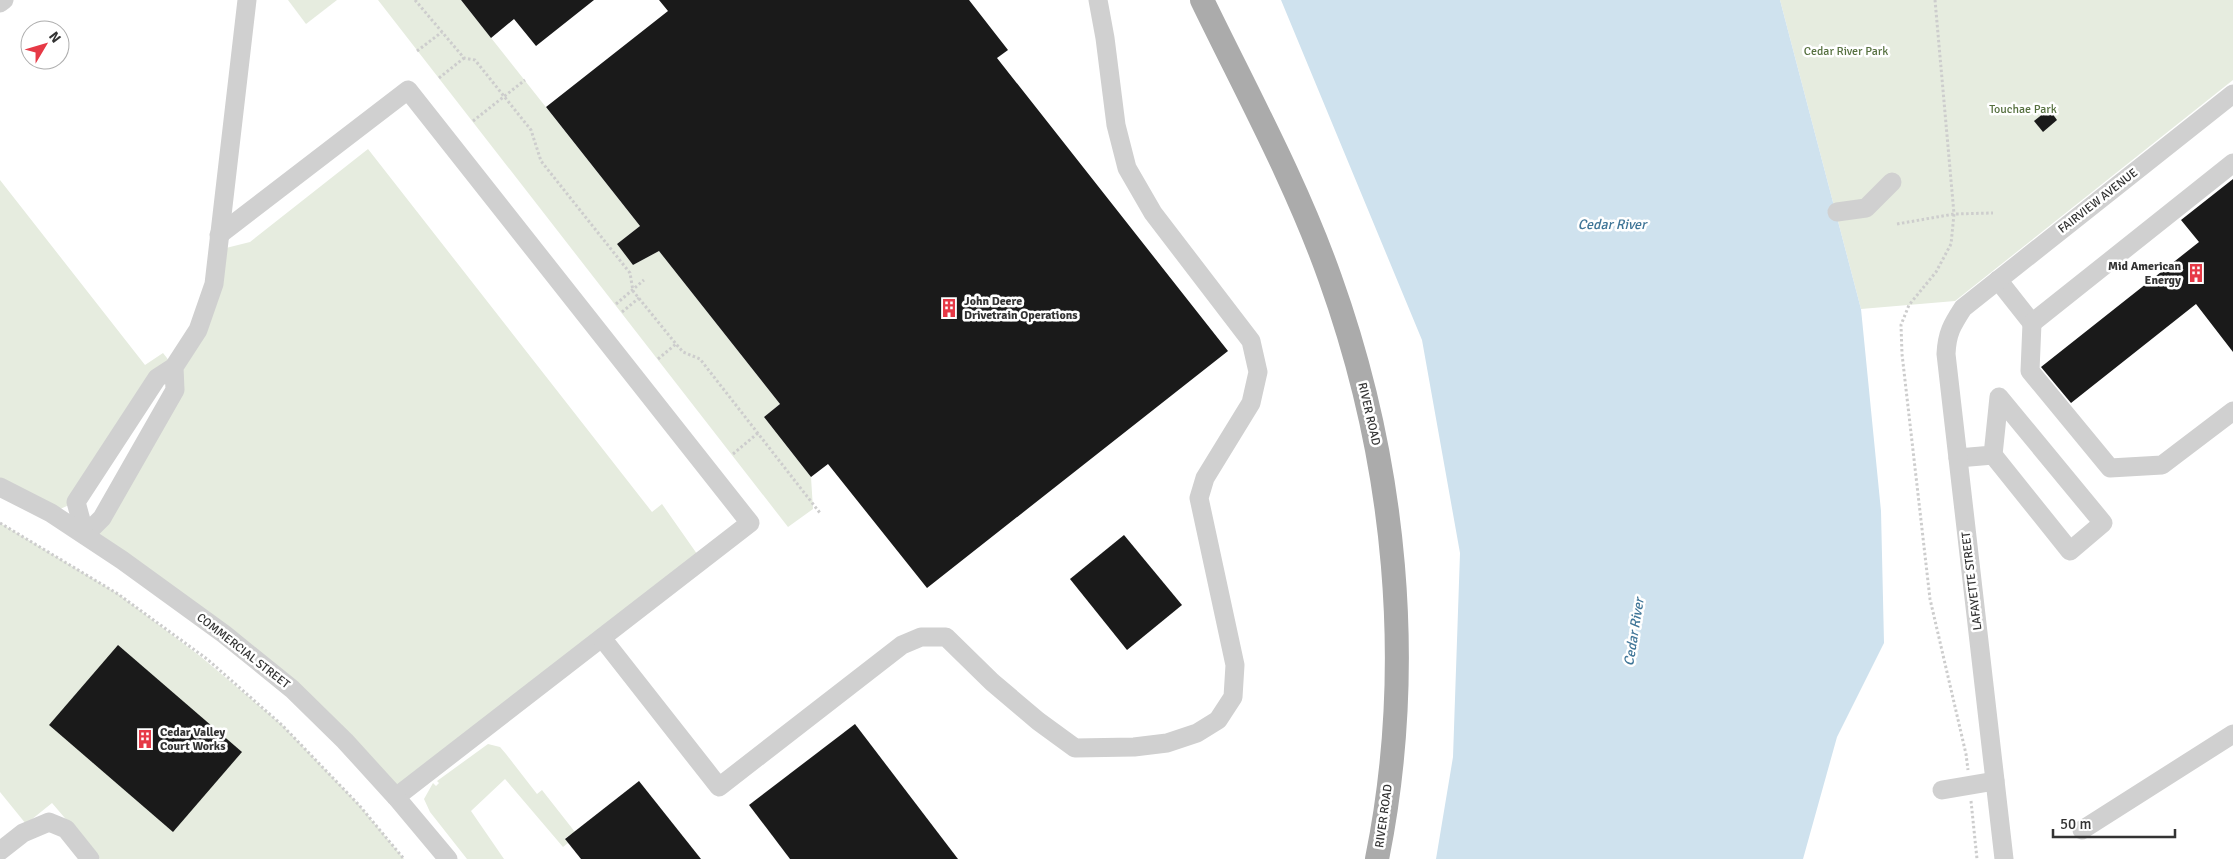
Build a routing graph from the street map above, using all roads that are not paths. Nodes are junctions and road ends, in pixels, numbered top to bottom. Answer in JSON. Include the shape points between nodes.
{"nodes":[{"id":1,"x":4,"y":0,"type":"edge"},
{"id":2,"x":248,"y":0,"type":"edge"},
{"id":3,"x":1098,"y":0,"type":"edge"},
{"id":4,"x":1202,"y":0,"type":"edge"},
{"id":5,"x":0,"y":3,"type":"edge"},
{"id":6,"x":2233,"y":94,"type":"edge"},
{"id":7,"x":2233,"y":163,"type":"edge"},
{"id":8,"x":1892,"y":182,"type":"dead end"},
{"id":9,"x":1837,"y":212,"type":"dead end"},
{"id":10,"x":219,"y":235,"type":"junction"},
{"id":11,"x":1998,"y":280,"type":"junction"},
{"id":12,"x":1963,"y":308,"type":"joint"},
{"id":13,"x":2032,"y":323,"type":"junction"},
{"id":14,"x":174,"y":367,"type":"junction"},
{"id":15,"x":2233,"y":411,"type":"edge"},
{"id":16,"x":1993,"y":455,"type":"junction"},
{"id":17,"x":1958,"y":458,"type":"junction"},
{"id":18,"x":0,"y":487,"type":"edge"},
{"id":19,"x":85,"y":535,"type":"junction"},
{"id":20,"x":602,"y":638,"type":"junction"},
{"id":21,"x":2233,"y":734,"type":"edge"},
{"id":22,"x":1995,"y":781,"type":"junction"},
{"id":23,"x":1942,"y":790,"type":"dead end"},
{"id":24,"x":396,"y":797,"type":"junction"},
{"id":25,"x":2082,"y":830,"type":"dead end"},
{"id":26,"x":0,"y":851,"type":"edge"},
{"id":27,"x":90,"y":859,"type":"edge"},
{"id":28,"x":448,"y":859,"type":"edge"},
{"id":29,"x":1377,"y":859,"type":"edge"},
{"id":30,"x":2004,"y":859,"type":"edge"}],
"edges":[{"from":1,"to":5,"type":"street"},
{"from":2,"to":10,"type":"street"},
{"from":3,"to":20,"type":"street","via":[[1116,125],[1127,168],[1152,213],[1252,341],[1258,372],[1251,403],[1205,478],[1199,498],[1235,665],[1233,697],[1218,720],[1197,733],[1167,743],[1075,748],[1005,693],[946,637],[921,637],[902,645],[719,787]]},
{"from":4,"to":29,"type":"main road","name":"RIVER ROAD","via":[[1309,224],[1348,332],[1376,443],[1392,556],[1397,671],[1390,776]]},
{"from":6,"to":11,"type":"street","name":"FAIRVIEW AVENUE"},
{"from":7,"to":13,"type":"street"},
{"from":8,"to":9,"type":"street","via":[[1866,208]]},
{"from":10,"to":14,"type":"street","via":[[214,284],[198,330]]},
{"from":10,"to":20,"type":"street","via":[[408,90],[750,523]]},
{"from":11,"to":12,"type":"street","name":"FAIRVIEW AVENUE"},
{"from":11,"to":13,"type":"street"},
{"from":12,"to":17,"type":"street","name":"LAFAYETTE STREET","via":[[1951,326],[1946,354]]},
{"from":13,"to":15,"type":"street","via":[[2030,372],[2110,468],[2162,465]]},
{"from":14,"to":19,"type":"street","via":[[175,390],[102,518]]},
{"from":14,"to":19,"type":"street","via":[[157,378],[76,502]]},
{"from":16,"to":16,"type":"street","via":[[2070,551],[2103,523],[1999,397]]},
{"from":16,"to":17,"type":"street"},
{"from":17,"to":22,"type":"street","name":"LAFAYETTE STREET"},
{"from":18,"to":19,"type":"street","name":"COMMERCIAL STREET"},
{"from":19,"to":24,"type":"street","name":"COMMERCIAL STREET","via":[[216,628],[292,689]]},
{"from":20,"to":24,"type":"street"},
{"from":21,"to":25,"type":"street"},
{"from":22,"to":23,"type":"street"},
{"from":22,"to":30,"type":"street","name":"LAFAYETTE STREET"},
{"from":24,"to":28,"type":"street","name":"COMMERCIAL STREET"},
{"from":26,"to":27,"type":"street","via":[[23,833],[49,822],[66,829]]}]}
